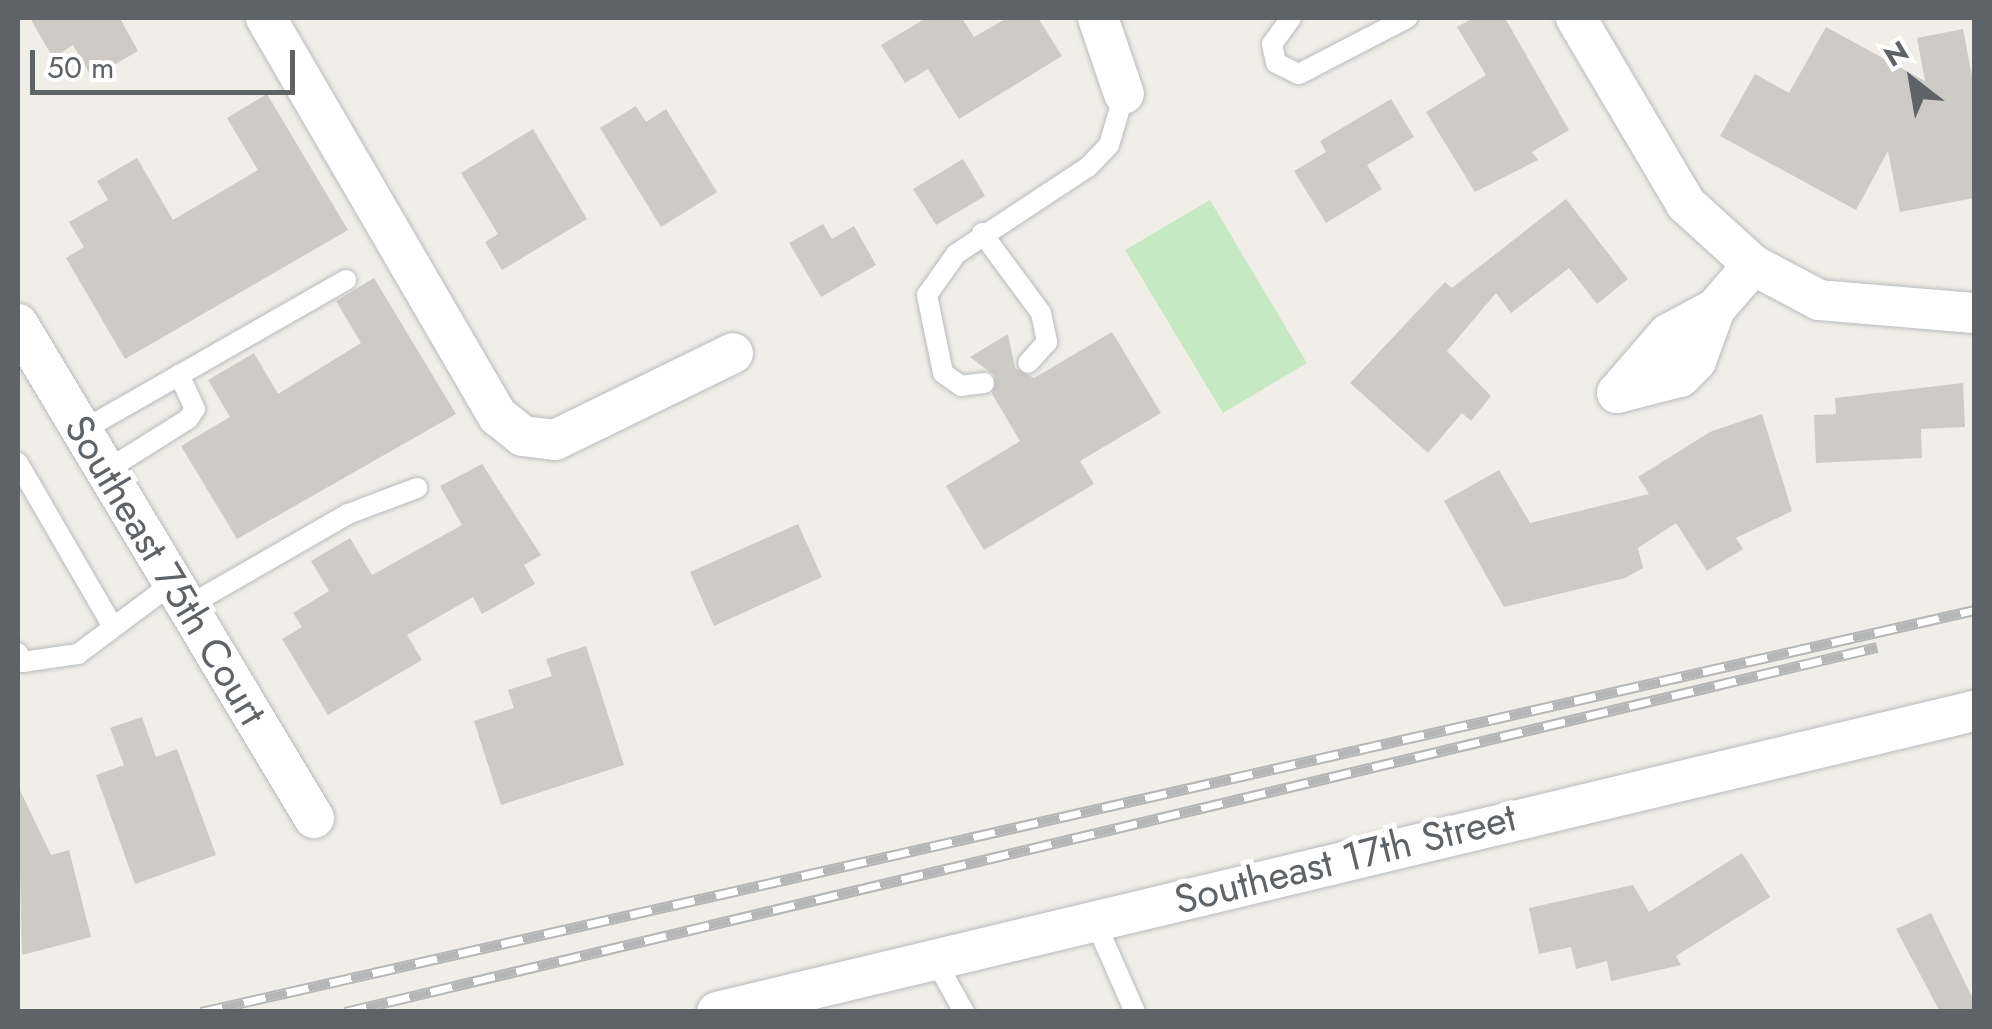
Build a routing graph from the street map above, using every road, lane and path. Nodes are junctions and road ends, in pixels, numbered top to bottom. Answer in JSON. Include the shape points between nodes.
{"nodes":[{"id":1,"x":266,"y":18,"type":"edge"},
{"id":2,"x":1098,"y":18,"type":"edge"},
{"id":3,"x":1291,"y":18,"type":"edge"},
{"id":4,"x":1408,"y":18,"type":"edge"},
{"id":5,"x":1576,"y":18,"type":"edge"},
{"id":6,"x":1124,"y":94,"type":"joint"},
{"id":7,"x":982,"y":233,"type":"junction"},
{"id":8,"x":1753,"y":265,"type":"junction"},
{"id":9,"x":346,"y":280,"type":"dead end"},
{"id":10,"x":1715,"y":309,"type":"dead end"},
{"id":11,"x":1974,"y":313,"type":"edge"},
{"id":12,"x":18,"y":324,"type":"edge"},
{"id":13,"x":733,"y":352,"type":"dead end"},
{"id":14,"x":1028,"y":363,"type":"dead end"},
{"id":15,"x":179,"y":375,"type":"junction"},
{"id":16,"x":984,"y":383,"type":"dead end"},
{"id":17,"x":83,"y":430,"type":"junction"},
{"id":18,"x":18,"y":463,"type":"edge"},
{"id":19,"x":107,"y":470,"type":"junction"},
{"id":20,"x":418,"y":488,"type":"dead end"},
{"id":21,"x":181,"y":594,"type":"junction"},
{"id":22,"x":112,"y":626,"type":"junction"},
{"id":23,"x":18,"y":653,"type":"edge"},
{"id":24,"x":1974,"y":711,"type":"edge"},
{"id":25,"x":314,"y":818,"type":"dead end"},
{"id":26,"x":1094,"y":919,"type":"junction"},
{"id":27,"x":934,"y":958,"type":"junction"},
{"id":28,"x":716,"y":1012,"type":"edge"},
{"id":29,"x":964,"y":1012,"type":"edge"},
{"id":30,"x":1135,"y":1012,"type":"edge"}],
"edges":[{"from":1,"to":13,"type":"street","via":[[498,416],[523,436],[556,440]]},
{"from":2,"to":6,"type":"street"},
{"from":3,"to":4,"type":"lane","via":[[1272,44],[1276,63],[1299,74]]},
{"from":5,"to":8,"type":"street","via":[[1686,204]]},
{"from":6,"to":7,"type":"lane","via":[[1109,144],[1088,168]]},
{"from":7,"to":14,"type":"lane","via":[[1042,312],[1047,342]]},
{"from":7,"to":16,"type":"lane","via":[[938,273],[926,326],[943,372],[962,386]]},
{"from":8,"to":10,"type":"street"},
{"from":8,"to":11,"type":"street","via":[[1819,300]]},
{"from":9,"to":15,"type":"lane"},
{"from":12,"to":17,"type":"street","name":"Southeast 75th Court"},
{"from":15,"to":17,"type":"lane"},
{"from":15,"to":19,"type":"lane","via":[[195,409],[188,420]]},
{"from":17,"to":19,"type":"street","name":"Southeast 75th Court"},
{"from":18,"to":22,"type":"lane"},
{"from":19,"to":21,"type":"street","name":"Southeast 75th Court"},
{"from":20,"to":21,"type":"lane"},
{"from":21,"to":22,"type":"lane"},
{"from":21,"to":25,"type":"street","name":"Southeast 75th Court"},
{"from":22,"to":23,"type":"lane","via":[[78,654],[23,662]]},
{"from":24,"to":26,"type":"street","name":"Southeast 17th Street"},
{"from":26,"to":27,"type":"street","name":"Southeast 17th Street"},
{"from":26,"to":30,"type":"lane"},
{"from":27,"to":28,"type":"street","name":"Southeast 17th Street"},
{"from":27,"to":29,"type":"lane"}]}
